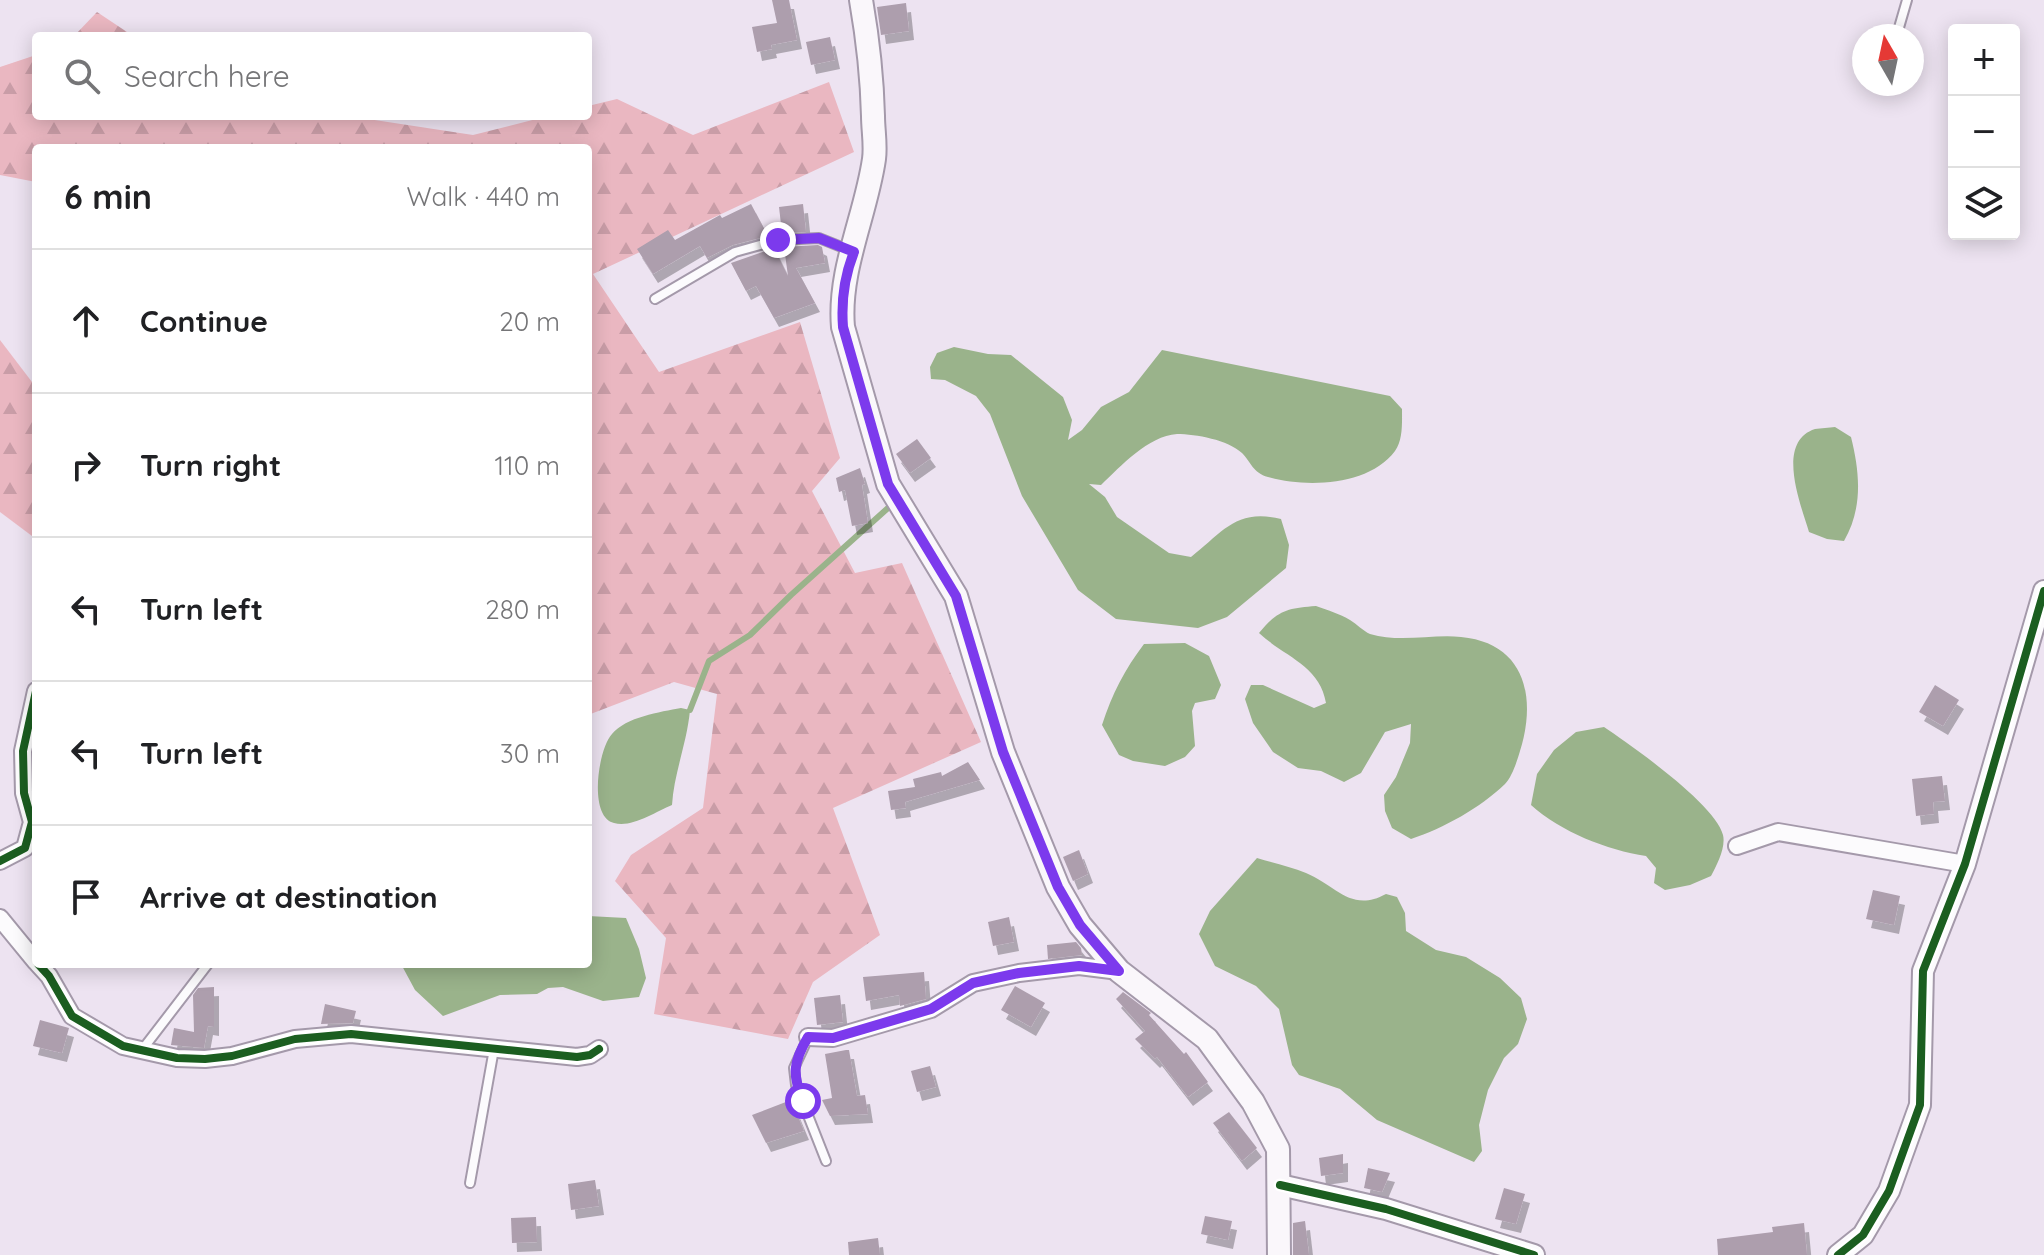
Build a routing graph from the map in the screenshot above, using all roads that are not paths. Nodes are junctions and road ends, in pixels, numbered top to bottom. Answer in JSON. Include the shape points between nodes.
{"nodes":[{"id":1,"x":861,"y":0,"type":"edge"},
{"id":2,"x":1907,"y":0,"type":"edge"},
{"id":3,"x":1900,"y":24,"type":"edge"},
{"id":4,"x":854,"y":252,"type":"junction"},
{"id":5,"x":655,"y":299,"type":"dead end"},
{"id":6,"x":2044,"y":591,"type":"edge"},
{"id":7,"x":32,"y":709,"type":"edge"},
{"id":8,"x":32,"y":822,"type":"edge"},
{"id":9,"x":32,"y":822,"type":"edge"},
{"id":10,"x":1737,"y":846,"type":"dead end"},
{"id":11,"x":0,"y":861,"type":"edge"},
{"id":12,"x":1965,"y":864,"type":"junction"},
{"id":13,"x":0,"y":918,"type":"edge"},
{"id":14,"x":32,"y":957,"type":"edge"},
{"id":15,"x":42,"y":968,"type":"edge"},
{"id":16,"x":205,"y":968,"type":"edge"},
{"id":17,"x":1119,"y":971,"type":"junction"},
{"id":18,"x":808,"y":1037,"type":"joint"},
{"id":19,"x":494,"y":1048,"type":"junction"},
{"id":20,"x":599,"y":1049,"type":"dead end"},
{"id":21,"x":141,"y":1050,"type":"junction"},
{"id":22,"x":826,"y":1161,"type":"dead end"},
{"id":23,"x":470,"y":1183,"type":"dead end"},
{"id":24,"x":1280,"y":1185,"type":"junction"},
{"id":25,"x":1279,"y":1255,"type":"edge"},
{"id":26,"x":1534,"y":1255,"type":"edge"},
{"id":27,"x":1838,"y":1255,"type":"edge"}],
"edges":[{"from":1,"to":4,"type":"main road","via":[[871,52],[874,157]]},
{"from":2,"to":3,"type":"lane"},
{"from":4,"to":5,"type":"lane","via":[[819,238],[778,240],[735,252]]},
{"from":4,"to":17,"type":"main road","via":[[841,304],[843,327],[888,484],[956,596],[1003,752],[1058,887],[1080,925]]},
{"from":6,"to":12,"type":"street"},
{"from":7,"to":9,"type":"street","via":[[23,751],[24,793]]},
{"from":8,"to":11,"type":"street","via":[[25,848]]},
{"from":10,"to":12,"type":"street","via":[[1778,832]]},
{"from":12,"to":27,"type":"street","via":[[1923,971],[1920,1105],[1889,1191],[1863,1235]]},
{"from":13,"to":14,"type":"street"},
{"from":15,"to":21,"type":"street","via":[[72,1016],[123,1046]]},
{"from":16,"to":21,"type":"lane"},
{"from":17,"to":18,"type":"street","via":[[1079,966],[1019,973],[973,983],[931,1009],[833,1038]]},
{"from":17,"to":24,"type":"main road","via":[[1207,1039],[1253,1102],[1278,1149]]},
{"from":18,"to":22,"type":"lane","via":[[794,1068],[796,1085]]},
{"from":19,"to":20,"type":"street","via":[[577,1057]]},
{"from":19,"to":21,"type":"street","via":[[351,1034],[295,1039],[205,1059]]},
{"from":19,"to":23,"type":"lane"},
{"from":24,"to":25,"type":"main road"},
{"from":24,"to":26,"type":"street","via":[[1386,1209]]}]}
